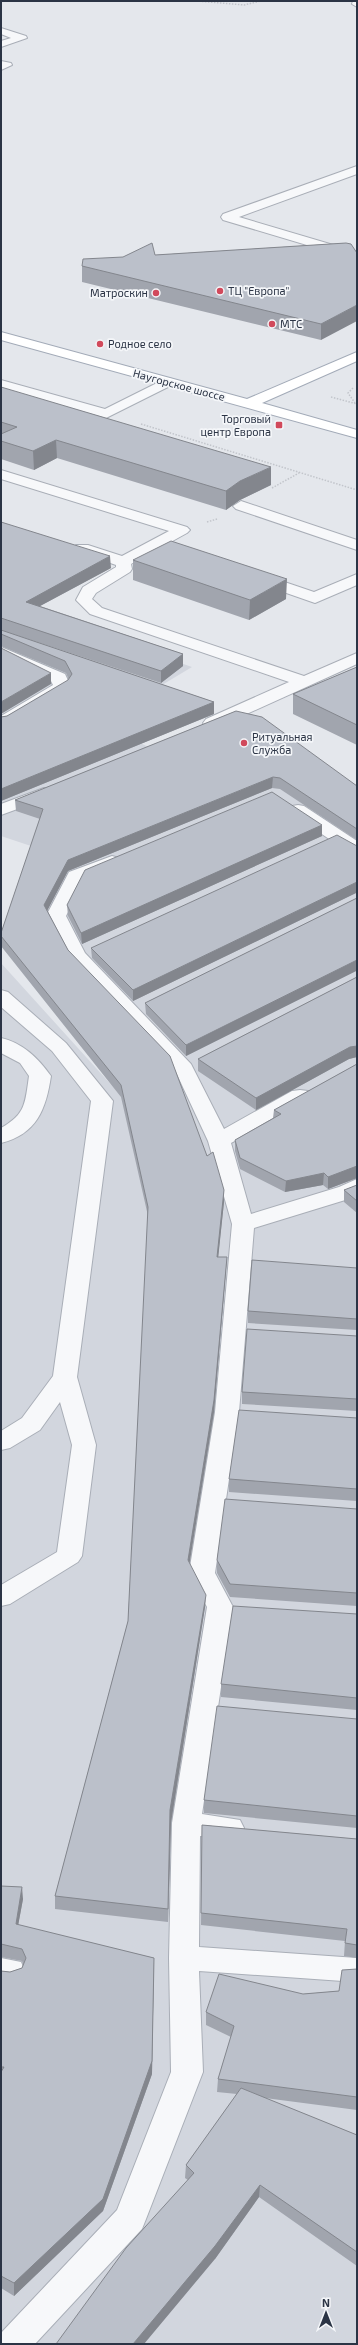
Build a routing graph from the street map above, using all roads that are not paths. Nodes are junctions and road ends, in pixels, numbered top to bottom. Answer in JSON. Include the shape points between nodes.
{"nodes":[{"id":1,"x":1,"y":31,"type":"edge"},
{"id":2,"x":1,"y":44,"type":"edge"},
{"id":3,"x":1,"y":64,"type":"edge"},
{"id":4,"x":1,"y":67,"type":"edge"},
{"id":5,"x":357,"y":170,"type":"edge"},
{"id":6,"x":357,"y":256,"type":"edge"},
{"id":7,"x":1,"y":336,"type":"edge"},
{"id":8,"x":351,"y":358,"type":"edge"},
{"id":9,"x":167,"y":382,"type":"junction"},
{"id":10,"x":1,"y":384,"type":"edge"},
{"id":11,"x":249,"y":404,"type":"junction"},
{"id":12,"x":357,"y":434,"type":"edge"},
{"id":13,"x":1,"y":474,"type":"edge"},
{"id":14,"x":241,"y":506,"type":"dead end"},
{"id":15,"x":66,"y":543,"type":"edge"},
{"id":16,"x":158,"y":544,"type":"junction"},
{"id":17,"x":357,"y":545,"type":"edge"},
{"id":18,"x":180,"y":551,"type":"edge"},
{"id":19,"x":124,"y":562,"type":"junction"},
{"id":20,"x":240,"y":572,"type":"edge"},
{"id":21,"x":357,"y":579,"type":"edge"},
{"id":22,"x":4,"y":648,"type":"edge"},
{"id":23,"x":357,"y":658,"type":"edge"},
{"id":24,"x":306,"y":682,"type":"junction"},
{"id":25,"x":212,"y":706,"type":"edge"},
{"id":26,"x":234,"y":714,"type":"junction"},
{"id":27,"x":1,"y":723,"type":"edge"},
{"id":28,"x":198,"y":729,"type":"edge"},
{"id":29,"x":59,"y":786,"type":"edge"},
{"id":30,"x":280,"y":798,"type":"edge"},
{"id":31,"x":1,"y":810,"type":"edge"},
{"id":32,"x":338,"y":837,"type":"junction"},
{"id":33,"x":316,"y":847,"type":"edge"},
{"id":34,"x":357,"y":849,"type":"edge"},
{"id":35,"x":127,"y":855,"type":"edge"},
{"id":36,"x":1,"y":996,"type":"edge"},
{"id":37,"x":1,"y":1044,"type":"edge"},
{"id":38,"x":316,"y":1087,"type":"edge"},
{"id":39,"x":1,"y":1137,"type":"edge"},
{"id":40,"x":219,"y":1141,"type":"junction"},
{"id":41,"x":357,"y":1186,"type":"edge"},
{"id":42,"x":243,"y":1224,"type":"junction"},
{"id":43,"x":65,"y":1377,"type":"junction"},
{"id":44,"x":1,"y":1442,"type":"edge"},
{"id":45,"x":1,"y":1597,"type":"edge"},
{"id":46,"x":186,"y":1824,"type":"junction"},
{"id":47,"x":256,"y":1831,"type":"edge"},
{"id":48,"x":184,"y":1958,"type":"junction"},
{"id":49,"x":357,"y":1970,"type":"edge"},
{"id":50,"x":13,"y":2344,"type":"edge"}],
"edges":[{"from":1,"to":2,"type":"lane","via":[[22,38]]},
{"from":3,"to":4,"type":"lane","via":[[7,65]]},
{"from":5,"to":6,"type":"lane","via":[[227,217]]},
{"from":7,"to":9,"type":"main road","name":"Наугорское шоссе"},
{"from":8,"to":11,"type":"main road"},
{"from":9,"to":10,"type":"lane","via":[[106,414]]},
{"from":9,"to":11,"type":"main road","name":"Наугорское шоссе"},
{"from":11,"to":12,"type":"main road","name":"Наугорское шоссе"},
{"from":13,"to":16,"type":"lane","via":[[182,530]]},
{"from":14,"to":17,"type":"lane"},
{"from":15,"to":19,"type":"lane"},
{"from":16,"to":18,"type":"lane"},
{"from":16,"to":19,"type":"lane"},
{"from":19,"to":24,"type":"lane","via":[[124,569],[89,590],[84,600],[96,611]]},
{"from":20,"to":21,"type":"lane","via":[[316,598]]},
{"from":22,"to":27,"type":"lane","via":[[60,678],[62,687]]},
{"from":23,"to":24,"type":"lane"},
{"from":24,"to":26,"type":"lane"},
{"from":25,"to":26,"type":"lane"},
{"from":26,"to":28,"type":"lane"},
{"from":29,"to":31,"type":"lane"},
{"from":30,"to":32,"type":"lane"},
{"from":32,"to":33,"type":"lane"},
{"from":32,"to":34,"type":"lane"},
{"from":35,"to":40,"type":"lane","via":[[76,876],[56,916],[84,953],[191,1064]]},
{"from":36,"to":43,"type":"lane","via":[[59,1047],[102,1101]]},
{"from":37,"to":39,"type":"lane","via":[[27,1059],[40,1076],[36,1102],[25,1123]]},
{"from":38,"to":40,"type":"lane"},
{"from":40,"to":42,"type":"lane"},
{"from":41,"to":42,"type":"lane","via":[[347,1192]]},
{"from":42,"to":46,"type":"lane","via":[[245,1332],[239,1412],[225,1502],[202,1573],[231,1608],[216,1708]]},
{"from":43,"to":44,"type":"lane","via":[[31,1424]]},
{"from":43,"to":45,"type":"lane","via":[[84,1445],[69,1556]]},
{"from":46,"to":47,"type":"lane"},
{"from":46,"to":48,"type":"lane"},
{"from":48,"to":49,"type":"lane"},
{"from":48,"to":50,"type":"lane","via":[[187,2072],[130,2219]]}]}
